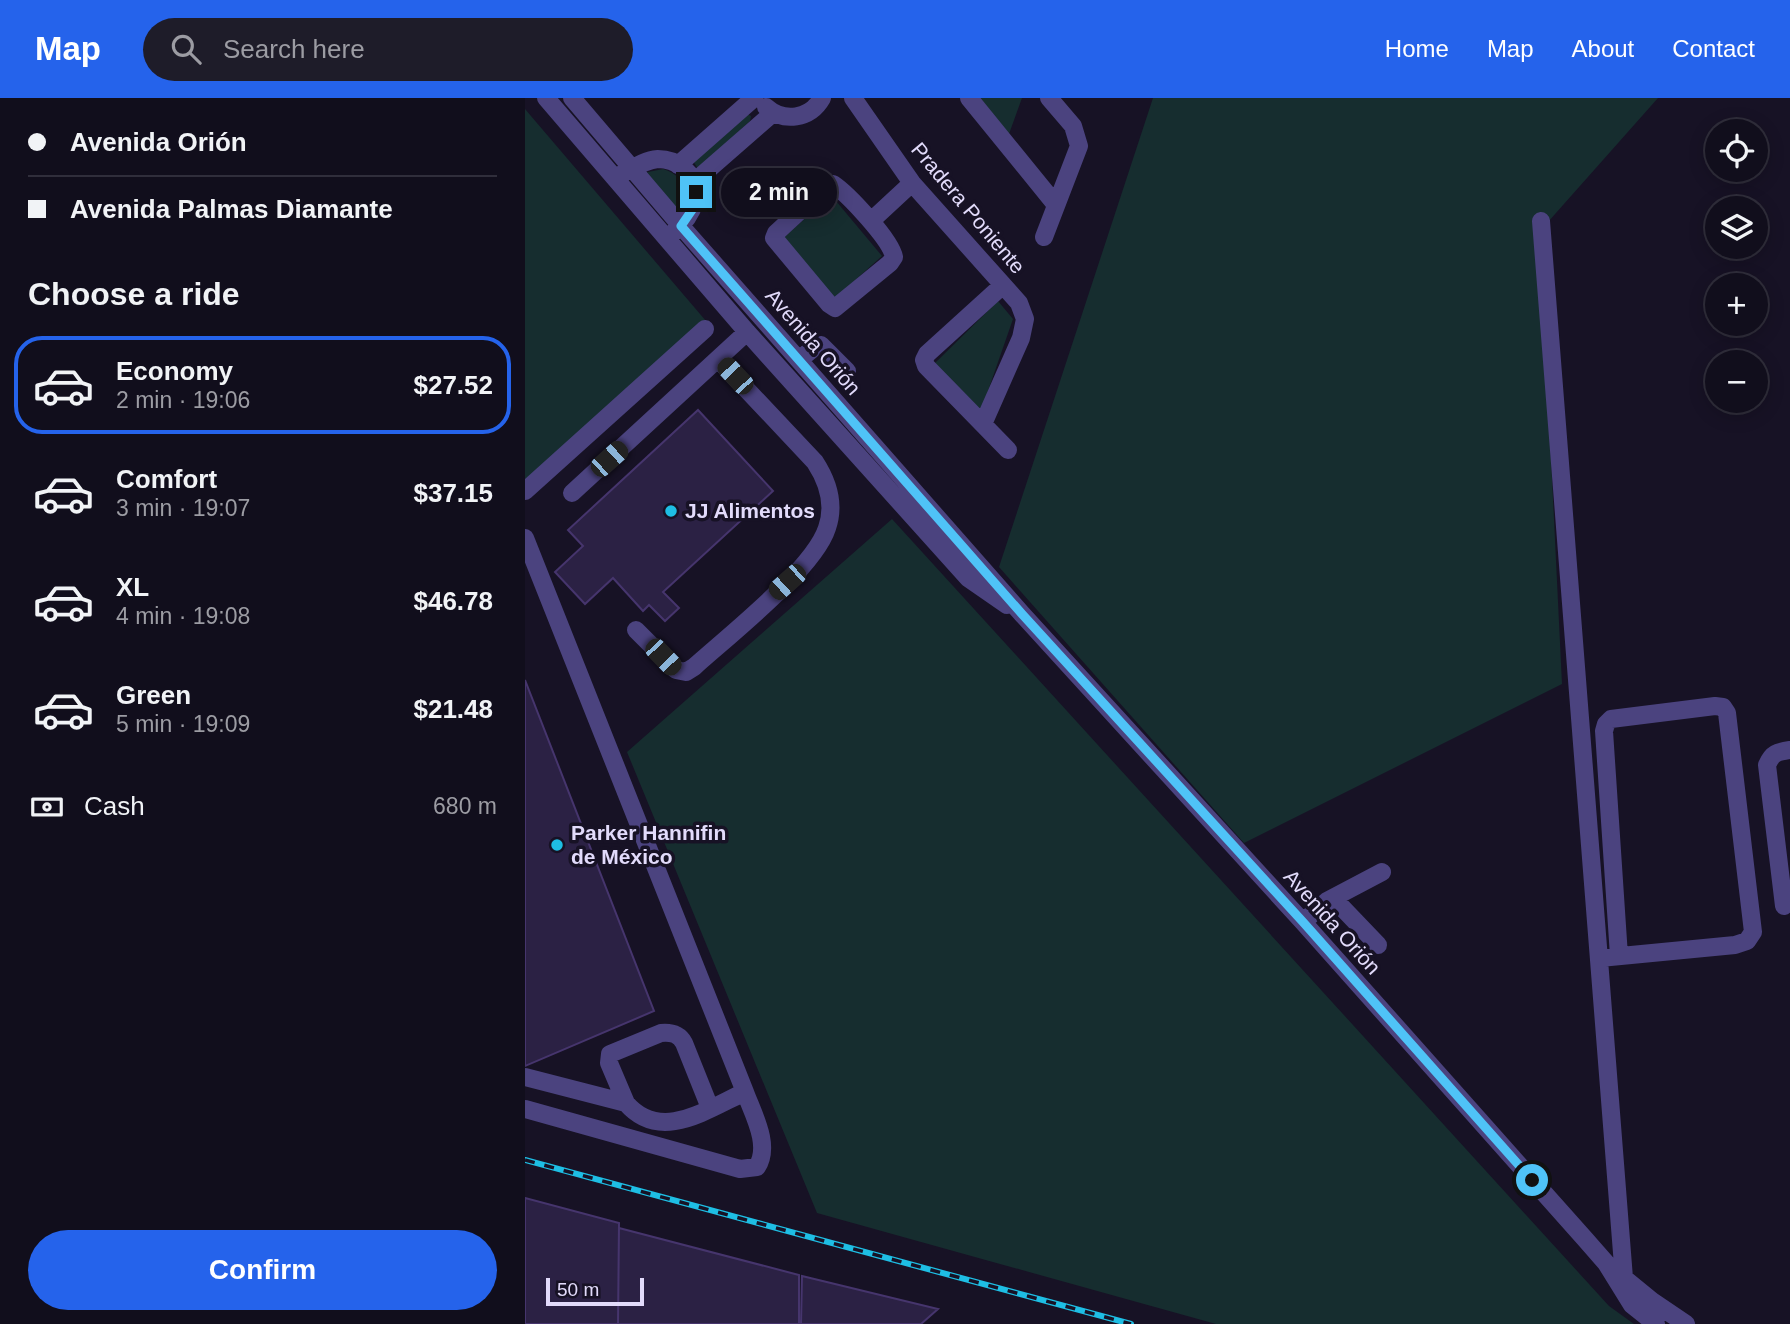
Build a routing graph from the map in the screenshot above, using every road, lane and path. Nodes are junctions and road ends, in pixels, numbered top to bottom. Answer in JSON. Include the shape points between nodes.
{"nodes":[{"id":1,"x":546,"y":98,"type":"edge"},
{"id":2,"x":572,"y":98,"type":"edge"},
{"id":3,"x":757,"y":98,"type":"edge"},
{"id":4,"x":822,"y":98,"type":"edge"},
{"id":5,"x":853,"y":98,"type":"edge"},
{"id":6,"x":969,"y":98,"type":"edge"},
{"id":7,"x":1049,"y":98,"type":"edge"},
{"id":8,"x":773,"y":113,"type":"junction"},
{"id":9,"x":678,"y":165,"type":"junction"},
{"id":10,"x":624,"y":173,"type":"junction"},
{"id":11,"x":694,"y":181,"type":"junction"},
{"id":12,"x":912,"y":183,"type":"junction"},
{"id":13,"x":1056,"y":205,"type":"junction"},
{"id":14,"x":871,"y":221,"type":"junction"},
{"id":15,"x":1541,"y":221,"type":"dead end"},
{"id":16,"x":681,"y":226,"type":"junction"},
{"id":17,"x":1044,"y":237,"type":"dead end"},
{"id":18,"x":667,"y":239,"type":"junction"},
{"id":19,"x":1003,"y":285,"type":"junction"},
{"id":20,"x":705,"y":329,"type":"dead end"},
{"id":21,"x":747,"y":332,"type":"junction"},
{"id":22,"x":719,"y":359,"type":"junction"},
{"id":23,"x":799,"y":360,"type":"junction"},
{"id":24,"x":847,"y":371,"type":"dead end"},
{"id":25,"x":983,"y":424,"type":"junction"},
{"id":26,"x":1008,"y":450,"type":"dead end"},
{"id":27,"x":525,"y":491,"type":"edge"},
{"id":28,"x":572,"y":493,"type":"dead end"},
{"id":29,"x":525,"y":538,"type":"edge"},
{"id":30,"x":1022,"y":614,"type":"junction"},
{"id":31,"x":636,"y":630,"type":"dead end"},
{"id":32,"x":1790,"y":750,"type":"edge"},
{"id":33,"x":1382,"y":872,"type":"dead end"},
{"id":34,"x":1333,"y":898,"type":"junction"},
{"id":35,"x":1784,"y":906,"type":"dead end"},
{"id":36,"x":1303,"y":922,"type":"junction"},
{"id":37,"x":1378,"y":945,"type":"dead end"},
{"id":38,"x":1619,"y":956,"type":"junction"},
{"id":39,"x":1600,"y":958,"type":"junction"},
{"id":40,"x":525,"y":1076,"type":"edge"},
{"id":41,"x":745,"y":1092,"type":"junction"},
{"id":42,"x":626,"y":1103,"type":"junction"},
{"id":43,"x":710,"y":1108,"type":"junction"},
{"id":44,"x":525,"y":1109,"type":"edge"},
{"id":45,"x":1624,"y":1286,"type":"junction"},
{"id":46,"x":1656,"y":1324,"type":"edge"},
{"id":47,"x":1686,"y":1324,"type":"edge"}],
"edges":[{"from":1,"to":10,"type":"street","name":"Avenida Orión"},
{"from":2,"to":10,"type":"street","name":"Avenida Orión"},
{"from":3,"to":8,"type":"street"},
{"from":3,"to":9,"type":"street"},
{"from":4,"to":8,"type":"street","via":[[804,115]]},
{"from":5,"to":12,"type":"street","name":"Pradera Poniente"},
{"from":6,"to":13,"type":"street"},
{"from":7,"to":13,"type":"street","via":[[1073,126],[1079,146]]},
{"from":8,"to":11,"type":"street"},
{"from":9,"to":10,"type":"street","via":[[656,159]]},
{"from":9,"to":11,"type":"street"},
{"from":10,"to":16,"type":"street","name":"Avenida Orión"},
{"from":10,"to":18,"type":"street","name":"Avenida Orión"},
{"from":11,"to":16,"type":"street","via":[[695,201]]},
{"from":12,"to":14,"type":"street"},
{"from":12,"to":19,"type":"street","name":"Pradera Poniente"},
{"from":13,"to":17,"type":"street"},
{"from":14,"to":14,"type":"street","via":[[894,257],[835,308],[774,238],[831,184]]},
{"from":15,"to":39,"type":"street"},
{"from":16,"to":18,"type":"street"},
{"from":16,"to":23,"type":"street","name":"Avenida Orión"},
{"from":18,"to":21,"type":"street","name":"Avenida Orión"},
{"from":19,"to":25,"type":"street","name":"Pradera Poniente","via":[[1025,313],[1021,338]]},
{"from":19,"to":25,"type":"street","via":[[924,360]]},
{"from":20,"to":27,"type":"street"},
{"from":21,"to":22,"type":"street"},
{"from":21,"to":30,"type":"street","name":"Avenida Orión","via":[[968,578]]},
{"from":22,"to":28,"type":"street"},
{"from":22,"to":31,"type":"street","via":[[815,462],[831,505],[827,528],[817,550],[787,582],[686,672],[676,670]]},
{"from":23,"to":24,"type":"street","via":[[821,345]]},
{"from":23,"to":30,"type":"street","name":"Avenida Orión"},
{"from":25,"to":26,"type":"street"},
{"from":29,"to":41,"type":"street"},
{"from":30,"to":36,"type":"street","name":"Avenida Orión"},
{"from":32,"to":35,"type":"street","via":[[1770,756],[1767,765]]},
{"from":33,"to":34,"type":"street"},
{"from":34,"to":36,"type":"street"},
{"from":34,"to":37,"type":"street"},
{"from":36,"to":45,"type":"street","name":"Avenida Orión"},
{"from":38,"to":38,"type":"street","via":[[1606,724],[1611,719],[1723,707],[1753,932],[1747,941],[1735,945]]},
{"from":38,"to":39,"type":"street"},
{"from":39,"to":45,"type":"street"},
{"from":40,"to":42,"type":"street"},
{"from":41,"to":43,"type":"street"},
{"from":41,"to":44,"type":"street","via":[[763,1148],[757,1167],[740,1169]]},
{"from":42,"to":43,"type":"street","via":[[636,1115],[661,1124]]},
{"from":42,"to":43,"type":"street","via":[[609,1063],[610,1054],[670,1032],[684,1043]]},
{"from":45,"to":46,"type":"street","name":"Avenida Orión","via":[[1640,1313]]},
{"from":45,"to":47,"type":"street","name":"Avenida Orión"}]}
